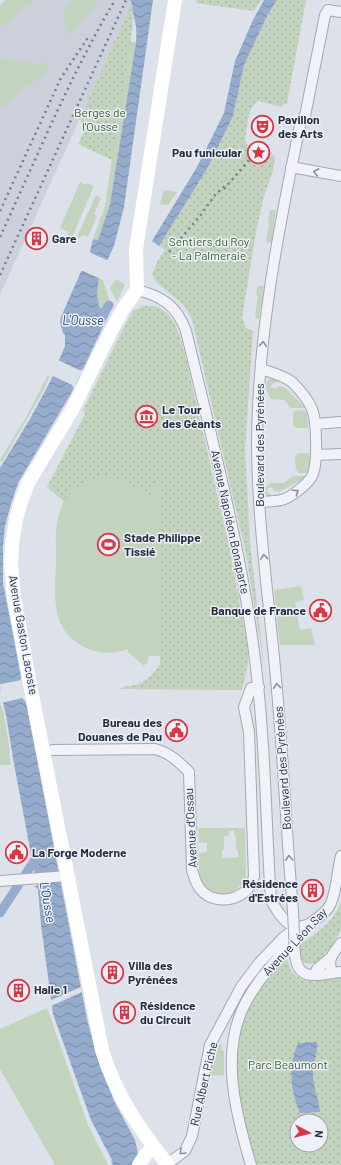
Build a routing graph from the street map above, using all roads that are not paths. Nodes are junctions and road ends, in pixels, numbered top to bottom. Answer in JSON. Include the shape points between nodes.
{"nodes":[{"id":1,"x":175,"y":0,"type":"edge"},
{"id":2,"x":341,"y":12,"type":"edge"},
{"id":3,"x":291,"y":167,"type":"junction"},
{"id":4,"x":341,"y":176,"type":"edge"},
{"id":5,"x":137,"y":290,"type":"junction"},
{"id":6,"x":261,"y":369,"type":"junction"},
{"id":7,"x":341,"y":422,"type":"edge"},
{"id":8,"x":315,"y":424,"type":"junction"},
{"id":9,"x":341,"y":454,"type":"edge"},
{"id":10,"x":316,"y":455,"type":"junction"},
{"id":11,"x":259,"y":502,"type":"junction"},
{"id":12,"x":258,"y":687,"type":"junction"},
{"id":13,"x":44,"y":752,"type":"junction"},
{"id":14,"x":341,"y":856,"type":"edge"},
{"id":15,"x":64,"y":877,"type":"junction"},
{"id":16,"x":0,"y":881,"type":"edge"},
{"id":17,"x":310,"y":924,"type":"junction"},
{"id":18,"x":297,"y":927,"type":"junction"},
{"id":19,"x":341,"y":943,"type":"edge"},
{"id":20,"x":330,"y":958,"type":"junction"},
{"id":21,"x":337,"y":972,"type":"edge"},
{"id":22,"x":315,"y":975,"type":"junction"},
{"id":23,"x":154,"y":1147,"type":"junction"},
{"id":24,"x":139,"y":1165,"type":"edge"},
{"id":25,"x":168,"y":1165,"type":"edge"},
{"id":26,"x":251,"y":1165,"type":"edge"}],
"edges":[{"from":1,"to":5,"type":"main road","via":[[136,249]]},
{"from":2,"to":3,"type":"street","name":"Boulevard des Pyrénées","via":[[328,10],[325,15],[305,116],[301,121]]},
{"from":4,"to":3,"type":"street","one_way":true},
{"from":6,"to":3,"type":"street","name":"Boulevard des Pyrénées","one_way":true,"via":[[272,268]]},
{"from":5,"to":12,"type":"street","name":"Avenue Napoléon Bonaparte","via":[[164,300],[181,318],[186,331],[238,555]]},
{"from":5,"to":13,"type":"main road","name":"Avenue Gaston Lacoste","via":[[116,321],[86,383],[28,483],[13,533],[11,564],[14,597]]},
{"from":6,"to":8,"type":"street","via":[[291,381],[305,397],[312,410]]},
{"from":6,"to":11,"type":"street","name":"Boulevard des Pyrénées","via":[[257,441]]},
{"from":7,"to":8,"type":"street"},
{"from":8,"to":10,"type":"street"},
{"from":9,"to":10,"type":"street"},
{"from":11,"to":10,"type":"street","one_way":true,"via":[[282,500],[300,489],[312,477]]},
{"from":22,"to":11,"type":"street","name":"Boulevard des Pyrénées","one_way":true,"bridge":true,"via":[[298,970],[296,964],[276,668]]},
{"from":12,"to":13,"type":"street","name":"Avenue d'Ossau","via":[[251,688],[244,707],[249,732],[254,876],[250,886],[238,896],[220,900],[201,890],[196,881],[192,870],[188,772],[175,758],[155,749]]},
{"from":12,"to":18,"type":"street","name":"Avenue Napoléon Bonaparte","via":[[271,900],[284,919]]},
{"from":13,"to":15,"type":"main road","name":"Avenue Gaston Lacoste"},
{"from":14,"to":17,"type":"street","name":"Avenue Léon Say","via":[[331,904]]},
{"from":15,"to":16,"type":"street"},
{"from":15,"to":23,"type":"main road","name":"Avenue Gaston Lacoste","via":[[104,1059],[125,1104]]},
{"from":17,"to":18,"type":"street"},
{"from":17,"to":26,"type":"street","name":"Avenue Léon Say","via":[[268,969],[256,986],[245,1003],[235,1034],[232,1058],[233,1089],[239,1126]]},
{"from":18,"to":25,"type":"street","name":"Rue Albert Piche","one_way":true,"via":[[259,963],[210,1045],[192,1136],[185,1151]]},
{"from":19,"to":20,"type":"street"},
{"from":20,"to":21,"type":"street","via":[[330,965]]},
{"from":20,"to":22,"type":"street","via":[[317,969]]},
{"from":21,"to":22,"type":"street"},
{"from":23,"to":24,"type":"main road"},
{"from":23,"to":25,"type":"main road"}]}
